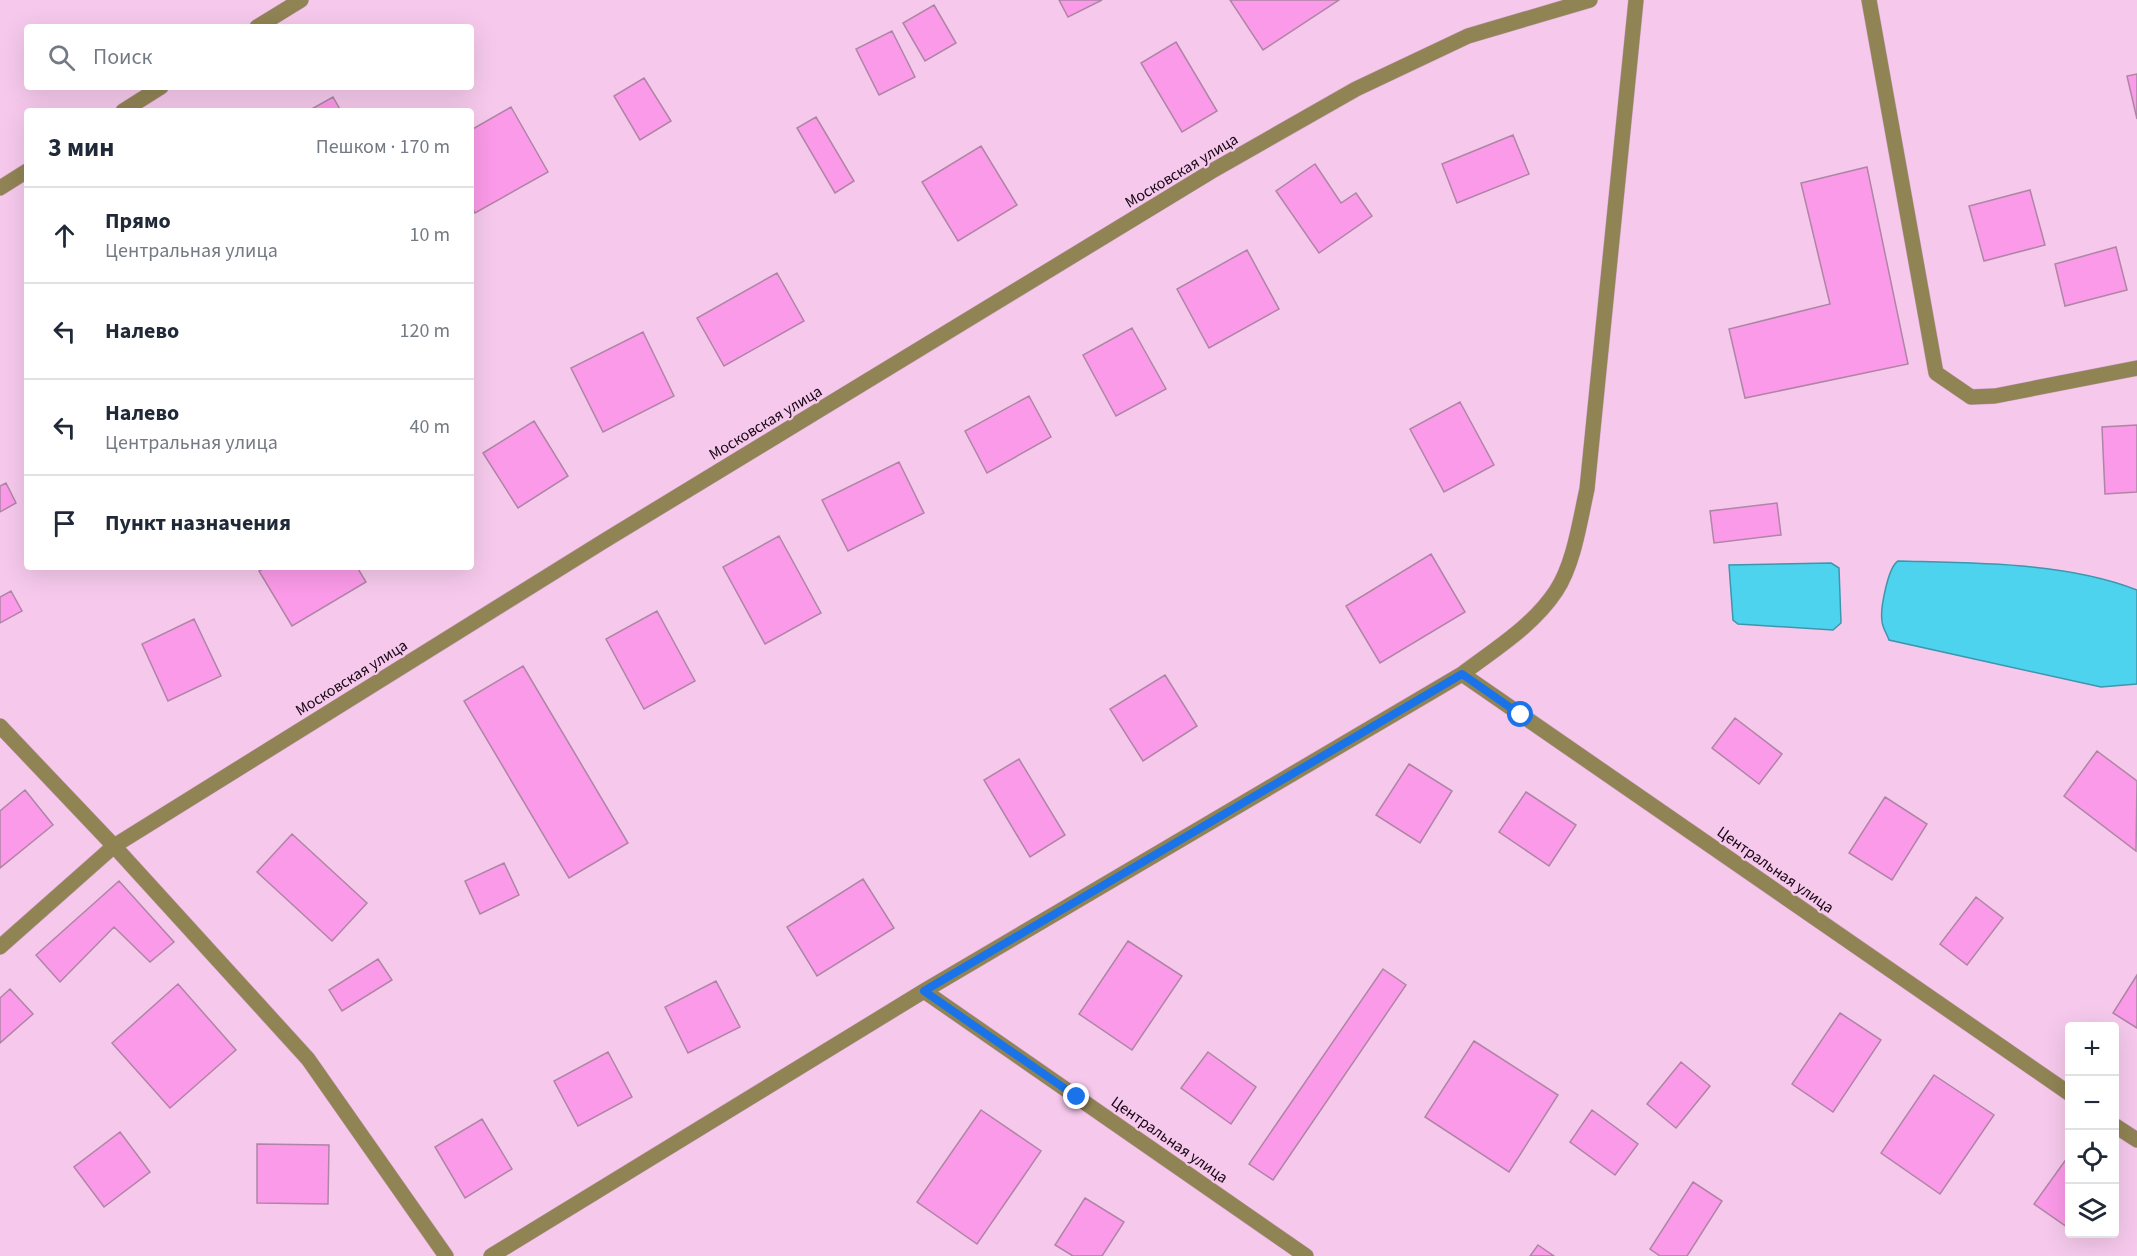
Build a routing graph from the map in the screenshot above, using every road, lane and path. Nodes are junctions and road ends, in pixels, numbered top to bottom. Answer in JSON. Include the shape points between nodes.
{"nodes":[{"id":1,"x":301,"y":0,"type":"edge"},
{"id":2,"x":1590,"y":0,"type":"edge"},
{"id":3,"x":1636,"y":0,"type":"edge"},
{"id":4,"x":1869,"y":0,"type":"edge"},
{"id":5,"x":262,"y":24,"type":"edge"},
{"id":6,"x":156,"y":90,"type":"edge"},
{"id":7,"x":128,"y":108,"type":"edge"},
{"id":8,"x":24,"y":173,"type":"edge"},
{"id":9,"x":0,"y":188,"type":"edge"},
{"id":10,"x":2137,"y":368,"type":"edge"},
{"id":11,"x":1462,"y":674,"type":"junction"},
{"id":12,"x":0,"y":726,"type":"edge"},
{"id":13,"x":114,"y":846,"type":"junction"},
{"id":14,"x":0,"y":947,"type":"edge"},
{"id":15,"x":924,"y":991,"type":"junction"},
{"id":16,"x":2065,"y":1091,"type":"edge"},
{"id":17,"x":2119,"y":1128,"type":"edge"},
{"id":18,"x":2137,"y":1140,"type":"edge"},
{"id":19,"x":446,"y":1256,"type":"edge"},
{"id":20,"x":491,"y":1256,"type":"edge"},
{"id":21,"x":1306,"y":1256,"type":"edge"}],
"edges":[{"from":1,"to":5,"type":"street"},
{"from":2,"to":13,"type":"street","name":"Московская улица","via":[[1468,36],[1356,89],[1233,159],[604,541]]},
{"from":3,"to":11,"type":"street","via":[[1587,489],[1576,541],[1557,590],[1537,614]]},
{"from":4,"to":10,"type":"street","via":[[1936,373],[1971,397],[1995,396]]},
{"from":6,"to":7,"type":"street"},
{"from":8,"to":9,"type":"street"},
{"from":11,"to":15,"type":"street"},
{"from":11,"to":16,"type":"street","name":"Центральная улица"},
{"from":12,"to":13,"type":"street"},
{"from":13,"to":14,"type":"street","name":"Московская улица"},
{"from":13,"to":19,"type":"street","via":[[308,1059]]},
{"from":15,"to":20,"type":"street"},
{"from":15,"to":21,"type":"street","name":"Центральная улица"},
{"from":17,"to":18,"type":"street"}]}
